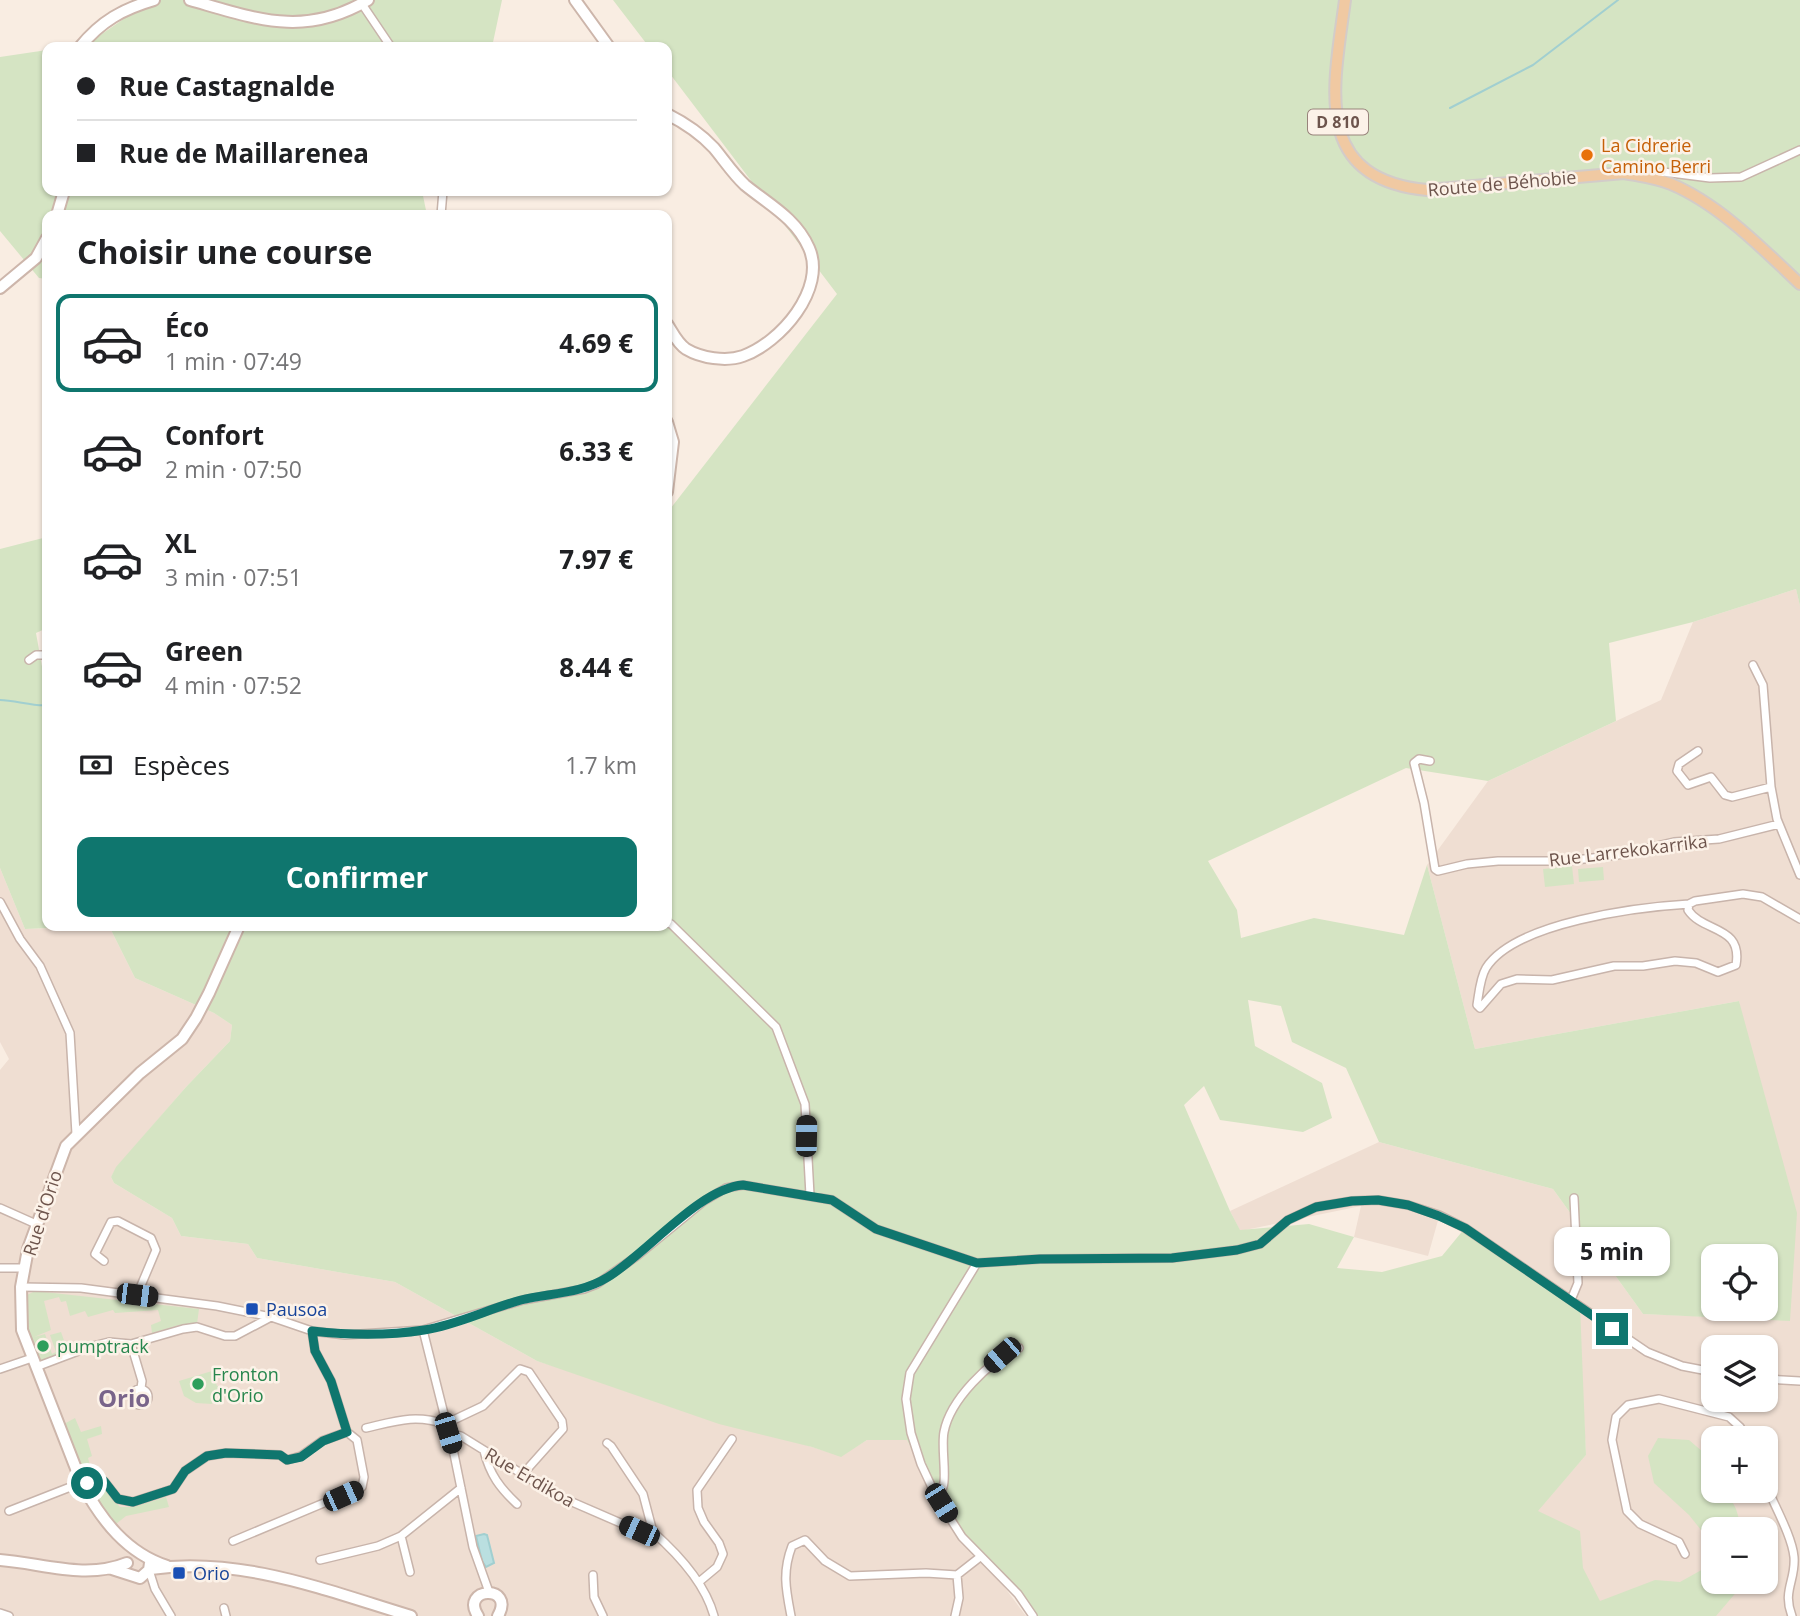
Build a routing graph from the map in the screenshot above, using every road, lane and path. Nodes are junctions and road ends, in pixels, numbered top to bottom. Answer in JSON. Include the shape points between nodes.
{"nodes":[{"id":1,"x":154,"y":0,"type":"edge"},
{"id":2,"x":190,"y":0,"type":"edge"},
{"id":3,"x":575,"y":0,"type":"edge"},
{"id":4,"x":1345,"y":0,"type":"edge"},
{"id":5,"x":365,"y":2,"type":"edge"},
{"id":6,"x":85,"y":42,"type":"edge"},
{"id":7,"x":388,"y":42,"type":"edge"},
{"id":8,"x":605,"y":42,"type":"edge"},
{"id":9,"x":672,"y":116,"type":"edge"},
{"id":10,"x":1800,"y":150,"type":"edge"},
{"id":11,"x":1655,"y":178,"type":"junction"},
{"id":12,"x":42,"y":247,"type":"edge"},
{"id":13,"x":1800,"y":286,"type":"edge"},
{"id":14,"x":0,"y":288,"type":"edge"},
{"id":15,"x":672,"y":333,"type":"edge"},
{"id":16,"x":42,"y":655,"type":"edge"},
{"id":17,"x":29,"y":660,"type":"dead end"},
{"id":18,"x":1753,"y":665,"type":"dead end"},
{"id":19,"x":1698,"y":751,"type":"dead end"},
{"id":20,"x":1430,"y":761,"type":"dead end"},
{"id":21,"x":1771,"y":787,"type":"junction"},
{"id":22,"x":1779,"y":824,"type":"junction"},
{"id":23,"x":1800,"y":875,"type":"edge"},
{"id":24,"x":0,"y":902,"type":"edge"},
{"id":25,"x":1689,"y":904,"type":"junction"},
{"id":26,"x":1800,"y":919,"type":"edge"},
{"id":27,"x":672,"y":925,"type":"edge"},
{"id":28,"x":237,"y":931,"type":"edge"},
{"id":29,"x":76,"y":1134,"type":"junction"},
{"id":30,"x":810,"y":1195,"type":"junction"},
{"id":31,"x":1574,"y":1198,"type":"dead end"},
{"id":32,"x":0,"y":1209,"type":"edge"},
{"id":33,"x":36,"y":1224,"type":"junction"},
{"id":34,"x":104,"y":1261,"type":"dead end"},
{"id":35,"x":977,"y":1263,"type":"junction"},
{"id":36,"x":0,"y":1268,"type":"edge"},
{"id":37,"x":24,"y":1268,"type":"junction"},
{"id":38,"x":21,"y":1287,"type":"junction"},
{"id":39,"x":137,"y":1295,"type":"junction"},
{"id":40,"x":1571,"y":1300,"type":"junction"},
{"id":41,"x":271,"y":1317,"type":"junction"},
{"id":42,"x":424,"y":1330,"type":"junction"},
{"id":43,"x":312,"y":1331,"type":"junction"},
{"id":44,"x":131,"y":1344,"type":"junction"},
{"id":45,"x":1018,"y":1348,"type":"dead end"},
{"id":46,"x":34,"y":1363,"type":"junction"},
{"id":47,"x":0,"y":1369,"type":"edge"},
{"id":48,"x":1701,"y":1370,"type":"edge"},
{"id":49,"x":1778,"y":1380,"type":"edge"},
{"id":50,"x":1800,"y":1381,"type":"edge"},
{"id":51,"x":141,"y":1388,"type":"dead end"},
{"id":52,"x":445,"y":1424,"type":"junction"},
{"id":53,"x":1739,"y":1426,"type":"edge"},
{"id":54,"x":366,"y":1428,"type":"dead end"},
{"id":55,"x":347,"y":1432,"type":"junction"},
{"id":56,"x":448,"y":1433,"type":"junction"},
{"id":57,"x":732,"y":1439,"type":"dead end"},
{"id":58,"x":607,"y":1443,"type":"dead end"},
{"id":59,"x":484,"y":1451,"type":"junction"},
{"id":60,"x":522,"y":1475,"type":"junction"},
{"id":61,"x":82,"y":1485,"type":"junction"},
{"id":62,"x":461,"y":1488,"type":"junction"},
{"id":63,"x":936,"y":1496,"type":"junction"},
{"id":64,"x":1773,"y":1503,"type":"edge"},
{"id":65,"x":517,"y":1504,"type":"dead end"},
{"id":66,"x":9,"y":1511,"type":"dead end"},
{"id":67,"x":653,"y":1532,"type":"junction"},
{"id":68,"x":401,"y":1536,"type":"junction"},
{"id":69,"x":233,"y":1541,"type":"dead end"},
{"id":70,"x":1685,"y":1554,"type":"dead end"},
{"id":71,"x":980,"y":1558,"type":"junction"},
{"id":72,"x":0,"y":1560,"type":"edge"},
{"id":73,"x":320,"y":1560,"type":"dead end"},
{"id":74,"x":139,"y":1566,"type":"junction"},
{"id":75,"x":410,"y":1572,"type":"dead end"},
{"id":76,"x":593,"y":1575,"type":"dead end"},
{"id":77,"x":957,"y":1575,"type":"junction"},
{"id":78,"x":699,"y":1582,"type":"junction"},
{"id":79,"x":489,"y":1592,"type":"junction"},
{"id":80,"x":0,"y":1613,"type":"edge"},
{"id":81,"x":477,"y":1615,"type":"edge"},
{"id":82,"x":9,"y":1616,"type":"edge"},
{"id":83,"x":171,"y":1616,"type":"edge"},
{"id":84,"x":411,"y":1616,"type":"edge"},
{"id":85,"x":463,"y":1616,"type":"edge"},
{"id":86,"x":500,"y":1616,"type":"edge"},
{"id":87,"x":603,"y":1616,"type":"edge"},
{"id":88,"x":714,"y":1616,"type":"edge"},
{"id":89,"x":791,"y":1616,"type":"edge"},
{"id":90,"x":955,"y":1616,"type":"edge"},
{"id":91,"x":1033,"y":1616,"type":"edge"},
{"id":92,"x":1792,"y":1616,"type":"edge"}],
"edges":[{"from":1,"to":6,"type":"street","via":[[121,11]]},
{"from":2,"to":5,"type":"street","via":[[268,21],[295,23],[335,17]]},
{"from":3,"to":8,"type":"street"},
{"from":4,"to":11,"type":"main road","name":"Route de Béhobie","number":"D 810","via":[[1335,109],[1343,143],[1359,166],[1381,181],[1427,190],[1624,173]]},
{"from":5,"to":7,"type":"street"},
{"from":9,"to":15,"type":"street","via":[[691,126],[745,184],[785,214],[813,261],[807,292],[794,317],[784,330],[745,355],[724,359],[696,354]]},
{"from":10,"to":11,"type":"street","via":[[1741,177],[1663,172]]},
{"from":11,"to":13,"type":"main road","name":"Route de Béhobie","number":"D 810","via":[[1708,213]]},
{"from":12,"to":14,"type":"street","via":[[36,258]]},
{"from":16,"to":17,"type":"street"},
{"from":18,"to":21,"type":"street","via":[[1763,685]]},
{"from":19,"to":21,"type":"street","via":[[1679,764],[1677,771],[1688,785],[1711,777],[1732,797]]},
{"from":20,"to":22,"type":"street","name":"Rue Larrekokarrika","via":[[1414,763],[1438,872],[1498,861],[1618,855]]},
{"from":21,"to":22,"type":"street"},
{"from":22,"to":23,"type":"street"},
{"from":24,"to":29,"type":"street","via":[[40,966],[71,1032]]},
{"from":25,"to":25,"type":"street","via":[[1621,910],[1519,940],[1501,951],[1486,969],[1478,1005],[1480,1008],[1501,984],[1517,979],[1552,980],[1614,966],[1675,961],[1718,972],[1736,965],[1738,953],[1730,937],[1693,917]]},
{"from":25,"to":26,"type":"street","via":[[1743,894],[1762,897]]},
{"from":27,"to":30,"type":"street","via":[[776,1027],[805,1104]]},
{"from":28,"to":29,"type":"street","name":"Rue d'Orio","via":[[201,1010],[181,1039]]},
{"from":29,"to":33,"type":"street","name":"Rue d'Orio","via":[[61,1156]]},
{"from":30,"to":35,"type":"street","via":[[832,1200],[876,1229]]},
{"from":30,"to":42,"type":"street","via":[[743,1185],[726,1188],[597,1284],[523,1300]]},
{"from":31,"to":40,"type":"street","via":[[1578,1283]]},
{"from":32,"to":33,"type":"street"},
{"from":33,"to":37,"type":"street","name":"Rue d'Orio"},
{"from":34,"to":39,"type":"street","via":[[95,1254],[111,1222],[134,1227],[151,1238],[156,1250]]},
{"from":35,"to":40,"type":"street","via":[[1172,1258],[1237,1250],[1260,1244],[1288,1220],[1316,1207],[1378,1200],[1408,1205],[1465,1228]]},
{"from":35,"to":63,"type":"street","via":[[910,1373],[906,1399],[911,1433]]},
{"from":36,"to":37,"type":"street"},
{"from":37,"to":38,"type":"street","name":"Rue d'Orio"},
{"from":38,"to":39,"type":"street"},
{"from":38,"to":46,"type":"street","name":"Rue d'Orio","via":[[22,1330]]},
{"from":39,"to":41,"type":"street"},
{"from":40,"to":48,"type":"street","via":[[1659,1358]]},
{"from":41,"to":43,"type":"street"},
{"from":41,"to":44,"type":"street","via":[[235,1336],[197,1327]]},
{"from":42,"to":43,"type":"street","via":[[345,1335]]},
{"from":42,"to":52,"type":"street"},
{"from":43,"to":55,"type":"street","via":[[315,1351],[331,1381]]},
{"from":44,"to":46,"type":"street","via":[[109,1342]]},
{"from":44,"to":51,"type":"street"},
{"from":45,"to":63,"type":"street","via":[[984,1371],[954,1407],[944,1432],[944,1486]]},
{"from":46,"to":47,"type":"street"},
{"from":46,"to":61,"type":"street","name":"Rue d'Orio"},
{"from":49,"to":50,"type":"street"},
{"from":52,"to":54,"type":"street","via":[[425,1418],[403,1419]]},
{"from":52,"to":56,"type":"street"},
{"from":52,"to":60,"type":"street","via":[[482,1406],[520,1369],[529,1372],[563,1429]]},
{"from":53,"to":70,"type":"street","via":[[1729,1417],[1659,1399],[1628,1405],[1616,1417],[1612,1440],[1627,1511],[1640,1524],[1679,1542]]},
{"from":55,"to":61,"type":"street","via":[[287,1460],[280,1455],[207,1456],[185,1471],[173,1489],[133,1502],[118,1499],[104,1481]]},
{"from":55,"to":69,"type":"street","via":[[357,1440],[362,1487]]},
{"from":56,"to":59,"type":"street","name":"Rue Erdikoa"},
{"from":56,"to":62,"type":"street"},
{"from":57,"to":78,"type":"street","via":[[696,1490],[698,1508],[723,1554],[718,1567]]},
{"from":58,"to":67,"type":"street","via":[[643,1494]]},
{"from":59,"to":60,"type":"street","name":"Rue Erdikoa"},
{"from":59,"to":65,"type":"street","via":[[497,1486]]},
{"from":60,"to":67,"type":"street","name":"Rue Erdikoa","via":[[556,1495],[639,1531]]},
{"from":61,"to":66,"type":"street"},
{"from":61,"to":74,"type":"street","name":"Rue d'Orio"},
{"from":62,"to":68,"type":"street"},
{"from":62,"to":79,"type":"street","via":[[473,1547]]},
{"from":63,"to":71,"type":"street"},
{"from":64,"to":92,"type":"street","via":[[1793,1551],[1787,1594]]},
{"from":67,"to":78,"type":"street"},
{"from":68,"to":73,"type":"street"},
{"from":68,"to":75,"type":"street"},
{"from":71,"to":77,"type":"street"},
{"from":71,"to":91,"type":"street","via":[[1018,1594]]},
{"from":72,"to":74,"type":"street","via":[[72,1571]]},
{"from":74,"to":83,"type":"street"},
{"from":74,"to":84,"type":"street","via":[[233,1567],[276,1575]]},
{"from":76,"to":87,"type":"street","via":[[593,1597]]},
{"from":77,"to":89,"type":"street","via":[[849,1576],[825,1561],[805,1540],[792,1546],[785,1564]]},
{"from":77,"to":90,"type":"street"},
{"from":78,"to":88,"type":"street"},
{"from":79,"to":81,"type":"street","via":[[474,1602]]},
{"from":79,"to":86,"type":"street","via":[[501,1600]]},
{"from":80,"to":82,"type":"street"},
{"from":81,"to":85,"type":"street"}]}
